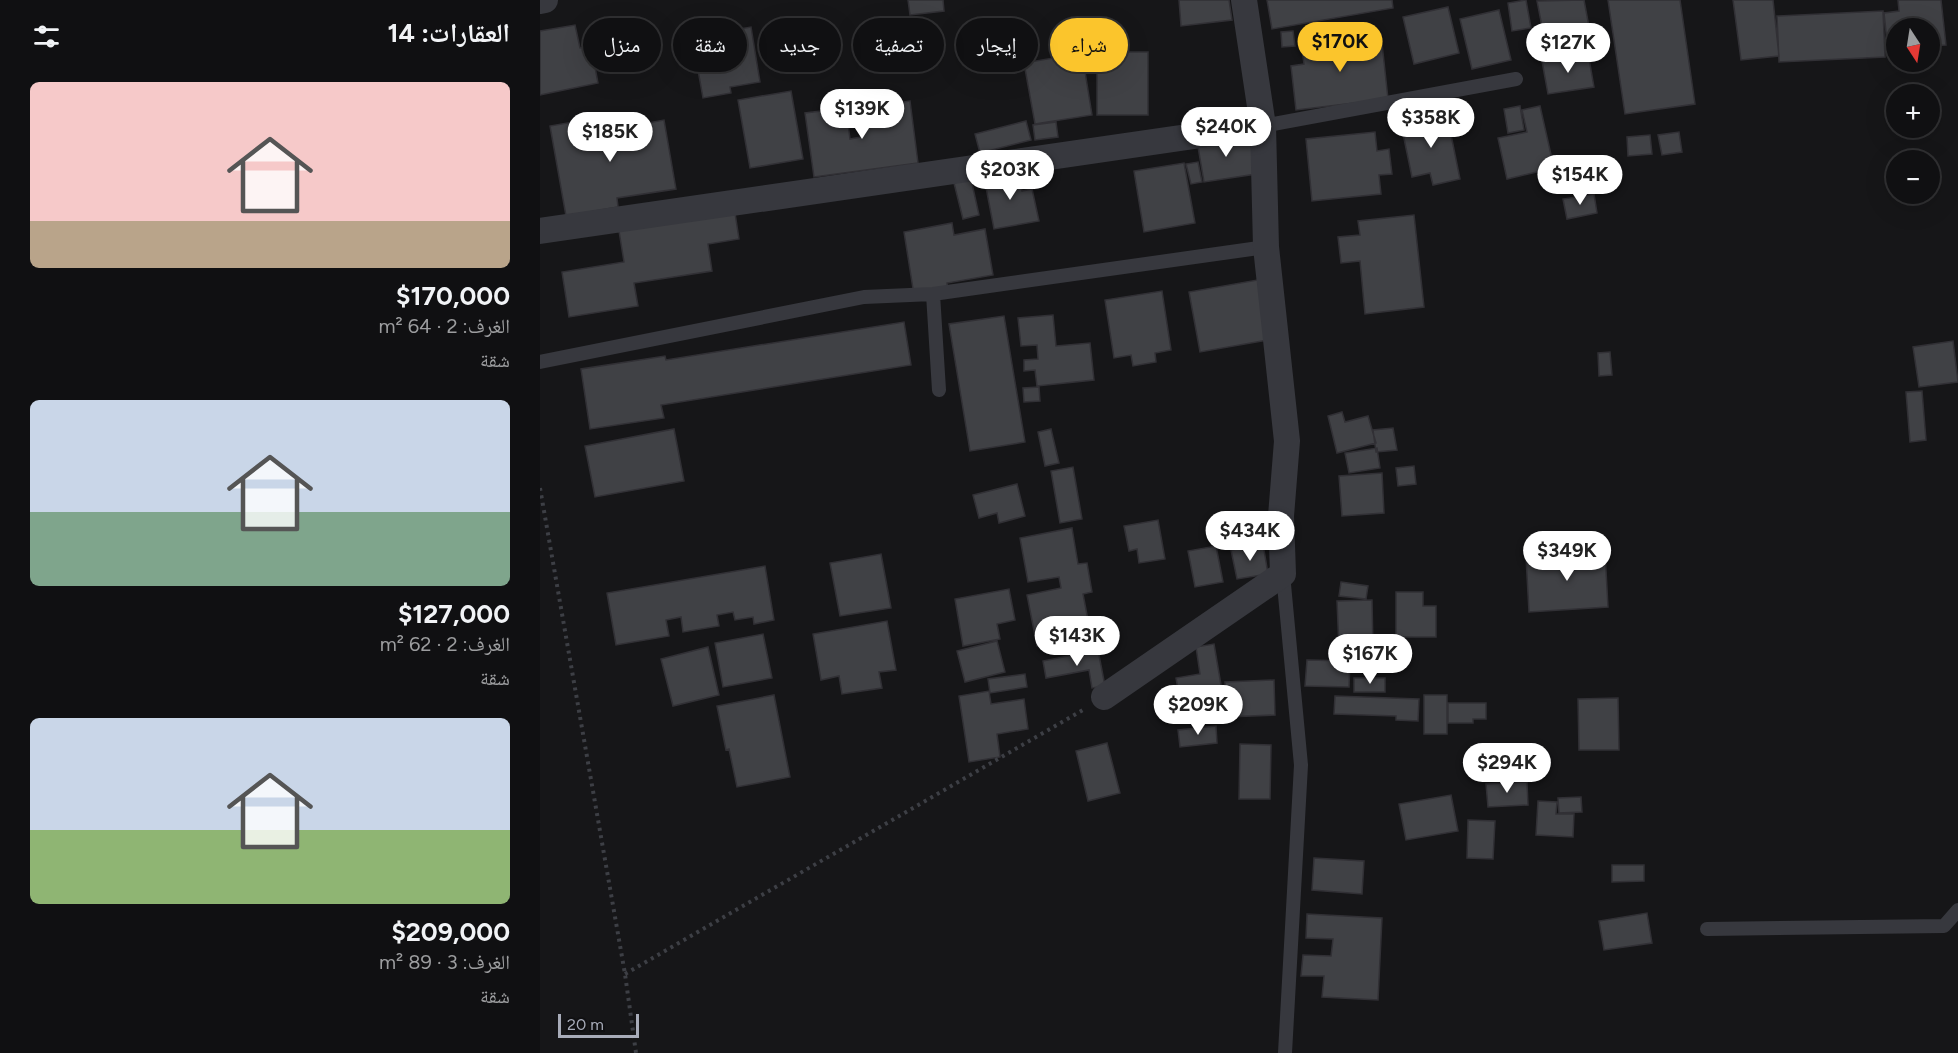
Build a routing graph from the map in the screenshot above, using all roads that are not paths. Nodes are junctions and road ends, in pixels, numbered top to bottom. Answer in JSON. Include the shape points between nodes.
{"nodes":[{"id":1,"x":545,"y":0,"type":"edge"},
{"id":2,"x":1244,"y":0,"type":"edge"},
{"id":3,"x":540,"y":1,"type":"edge"},
{"id":4,"x":1516,"y":79,"type":"dead end"},
{"id":5,"x":1263,"y":126,"type":"junction"},
{"id":6,"x":540,"y":231,"type":"edge"},
{"id":7,"x":1266,"y":247,"type":"junction"},
{"id":8,"x":933,"y":294,"type":"junction"},
{"id":9,"x":540,"y":362,"type":"edge"},
{"id":10,"x":939,"y":390,"type":"dead end"},
{"id":11,"x":1283,"y":574,"type":"junction"},
{"id":12,"x":1104,"y":697,"type":"road end"},
{"id":13,"x":1958,"y":910,"type":"edge"},
{"id":14,"x":1707,"y":929,"type":"dead end"},
{"id":15,"x":1285,"y":1053,"type":"edge"}],
"edges":[{"from":1,"to":3,"type":"street"},
{"from":2,"to":5,"type":"street"},
{"from":4,"to":5,"type":"lane"},
{"from":5,"to":6,"type":"street"},
{"from":5,"to":7,"type":"street"},
{"from":7,"to":8,"type":"lane"},
{"from":7,"to":11,"type":"street","via":[[1287,441],[1281,516]]},
{"from":8,"to":9,"type":"lane","via":[[864,297]]},
{"from":8,"to":10,"type":"lane"},
{"from":11,"to":12,"type":"street"},
{"from":11,"to":15,"type":"lane","via":[[1301,765]]},
{"from":13,"to":14,"type":"lane","via":[[1944,926]]}]}
